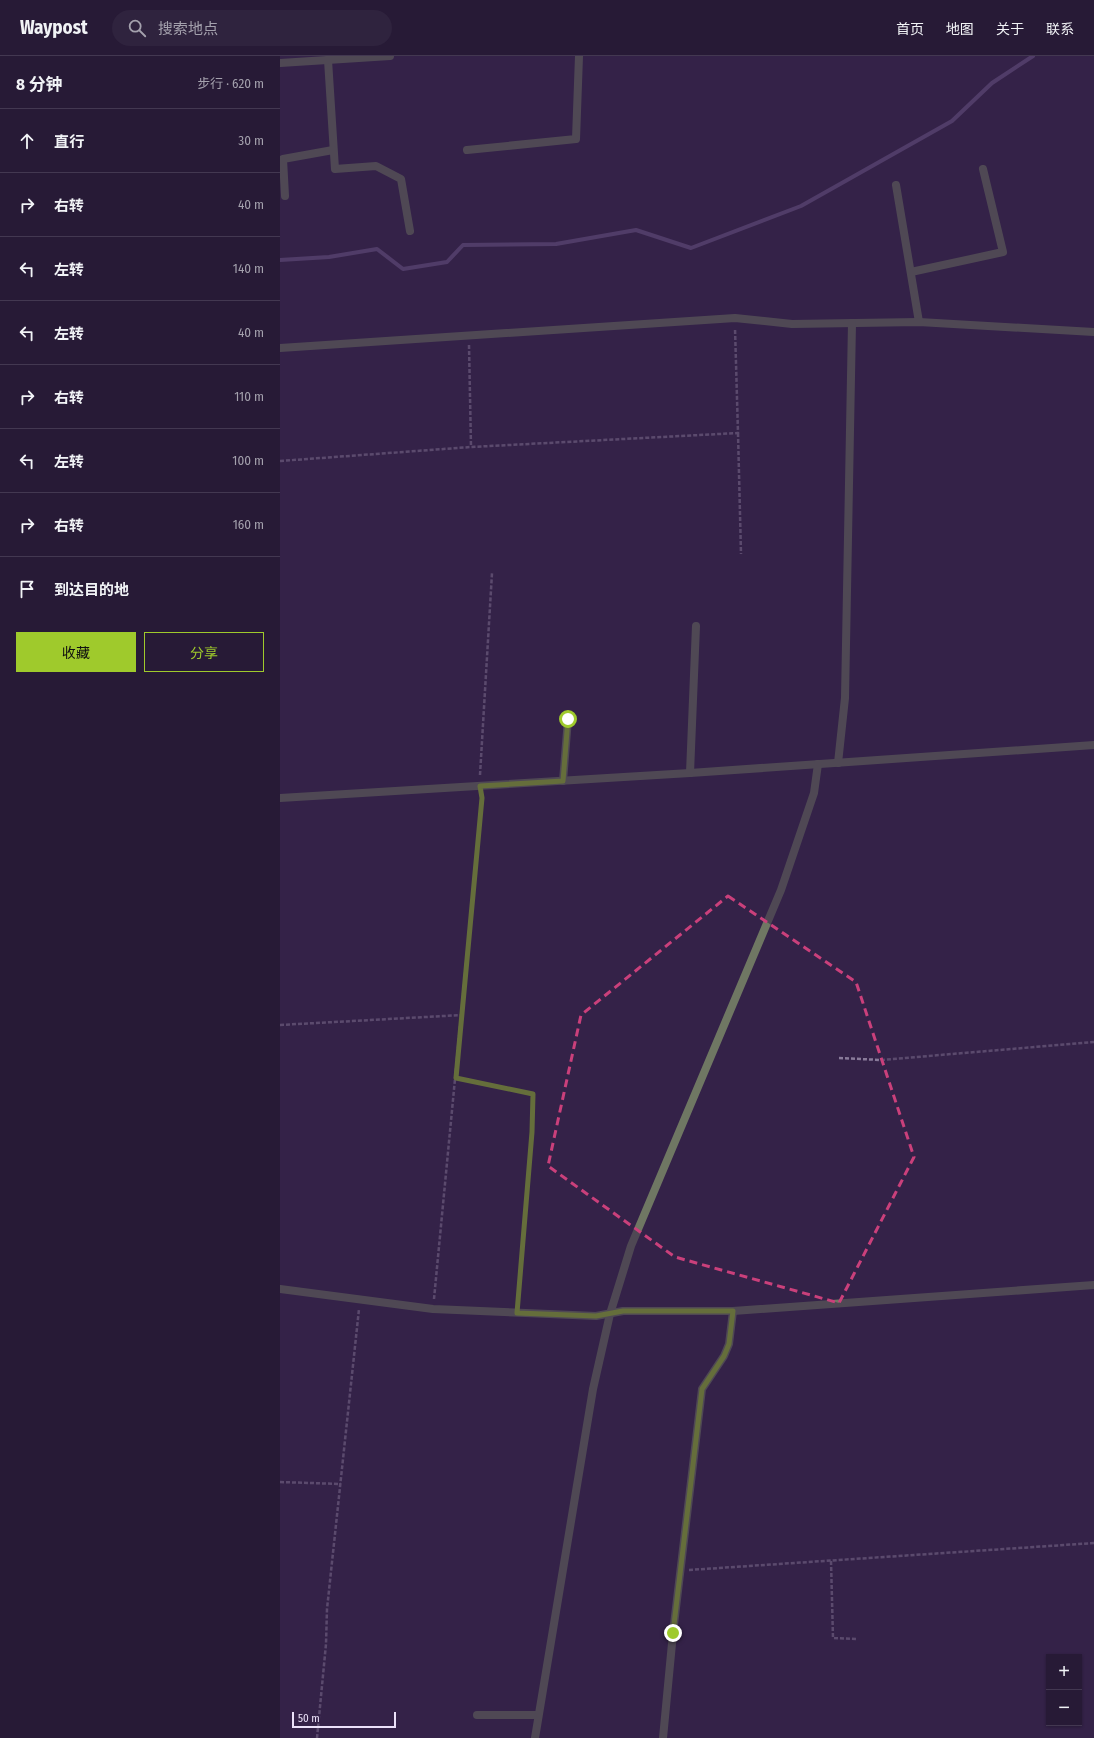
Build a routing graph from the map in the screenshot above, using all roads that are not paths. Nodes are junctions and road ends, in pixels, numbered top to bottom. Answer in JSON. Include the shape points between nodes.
{"nodes":[{"id":1,"x":390,"y":56,"type":"edge"},
{"id":2,"x":579,"y":56,"type":"edge"},
{"id":3,"x":328,"y":60,"type":"junction"},
{"id":4,"x":280,"y":63,"type":"edge"},
{"id":5,"x":333,"y":150,"type":"junction"},
{"id":6,"x":467,"y":150,"type":"dead end"},
{"id":7,"x":983,"y":169,"type":"dead end"},
{"id":8,"x":896,"y":185,"type":"dead end"},
{"id":9,"x":285,"y":196,"type":"dead end"},
{"id":10,"x":410,"y":231,"type":"dead end"},
{"id":11,"x":912,"y":272,"type":"junction"},
{"id":12,"x":919,"y":322,"type":"junction"},
{"id":13,"x":852,"y":323,"type":"junction"},
{"id":14,"x":1094,"y":332,"type":"edge"},
{"id":15,"x":280,"y":348,"type":"edge"},
{"id":16,"x":696,"y":626,"type":"dead end"},
{"id":17,"x":568,"y":719,"type":"dead end"},
{"id":18,"x":1094,"y":745,"type":"edge"},
{"id":19,"x":838,"y":763,"type":"junction"},
{"id":20,"x":818,"y":764,"type":"junction"},
{"id":21,"x":690,"y":773,"type":"junction"},
{"id":22,"x":563,"y":781,"type":"junction"},
{"id":23,"x":280,"y":798,"type":"edge"},
{"id":24,"x":1094,"y":1285,"type":"edge"},
{"id":25,"x":280,"y":1289,"type":"edge"},
{"id":26,"x":733,"y":1311,"type":"junction"},
{"id":27,"x":610,"y":1314,"type":"junction"},
{"id":28,"x":477,"y":1715,"type":"dead end"},
{"id":29,"x":538,"y":1715,"type":"junction"},
{"id":30,"x":535,"y":1738,"type":"edge"},
{"id":31,"x":663,"y":1738,"type":"edge"}],
"edges":[{"from":1,"to":3,"type":"street"},
{"from":2,"to":6,"type":"street","via":[[576,139]]},
{"from":3,"to":4,"type":"street"},
{"from":3,"to":5,"type":"street"},
{"from":5,"to":9,"type":"street","via":[[283,159]]},
{"from":5,"to":10,"type":"street","via":[[335,169],[376,166],[401,179]]},
{"from":7,"to":11,"type":"street","via":[[1003,252]]},
{"from":8,"to":11,"type":"street"},
{"from":11,"to":12,"type":"street"},
{"from":12,"to":13,"type":"street"},
{"from":12,"to":14,"type":"street"},
{"from":13,"to":15,"type":"street","via":[[792,324],[735,318]]},
{"from":13,"to":19,"type":"street","via":[[845,698]]},
{"from":16,"to":21,"type":"street"},
{"from":17,"to":22,"type":"street"},
{"from":18,"to":19,"type":"street"},
{"from":19,"to":20,"type":"street"},
{"from":20,"to":21,"type":"street"},
{"from":20,"to":27,"type":"street","via":[[814,793],[781,890],[631,1246]]},
{"from":21,"to":22,"type":"street"},
{"from":22,"to":23,"type":"street"},
{"from":24,"to":26,"type":"street"},
{"from":25,"to":27,"type":"street","via":[[433,1309],[596,1316]]},
{"from":26,"to":27,"type":"street","via":[[623,1311]]},
{"from":26,"to":31,"type":"street","via":[[729,1344],[702,1389]]},
{"from":27,"to":29,"type":"street","via":[[593,1389]]},
{"from":28,"to":29,"type":"street"},
{"from":29,"to":30,"type":"street"}]}
